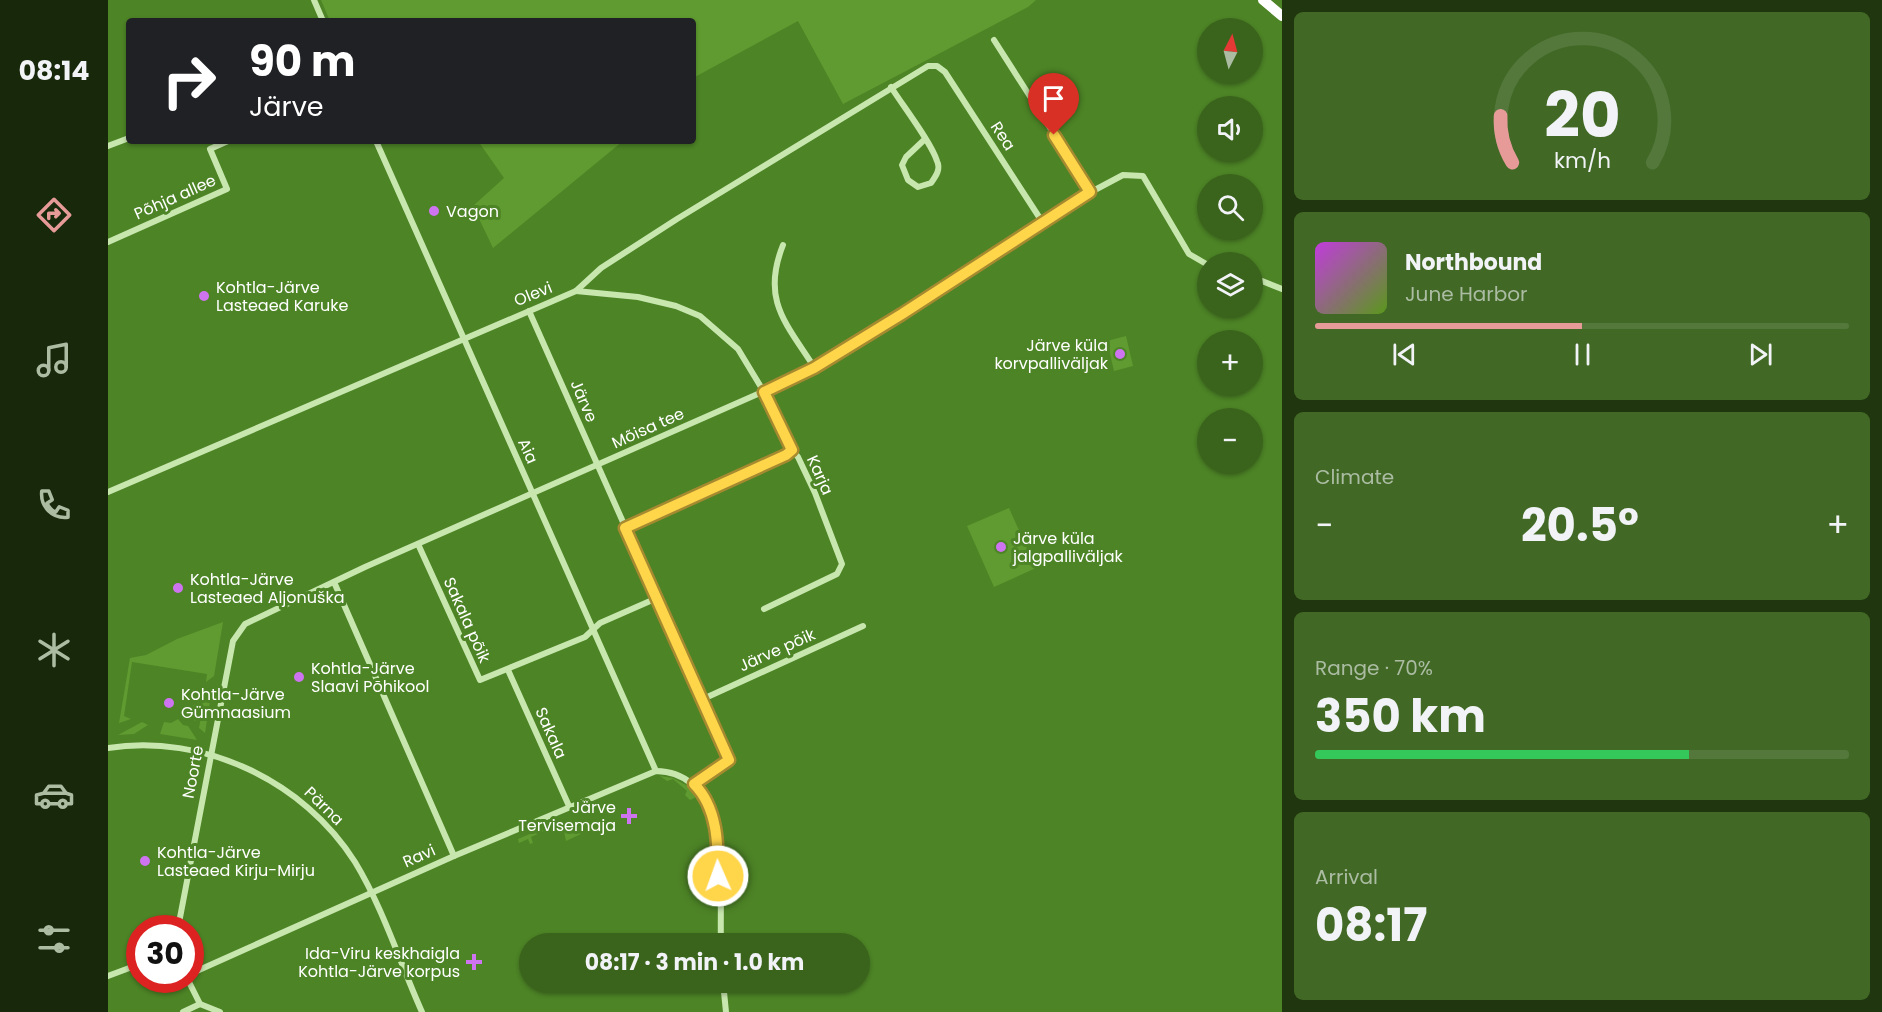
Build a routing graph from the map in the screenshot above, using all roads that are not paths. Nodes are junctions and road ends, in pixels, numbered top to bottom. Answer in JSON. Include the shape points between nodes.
{"nodes":[{"id":1,"x":314,"y":0,"type":"edge"},
{"id":2,"x":1263,"y":0,"type":"edge"},
{"id":3,"x":1282,"y":16,"type":"edge"},
{"id":4,"x":322,"y":18,"type":"edge"},
{"id":5,"x":994,"y":40,"type":"dead end"},
{"id":6,"x":937,"y":66,"type":"joint"},
{"id":7,"x":891,"y":87,"type":"junction"},
{"id":8,"x":126,"y":139,"type":"edge"},
{"id":9,"x":924,"y":140,"type":"junction"},
{"id":10,"x":221,"y":144,"type":"edge"},
{"id":11,"x":377,"y":144,"type":"edge"},
{"id":12,"x":108,"y":147,"type":"edge"},
{"id":13,"x":1090,"y":192,"type":"junction"},
{"id":14,"x":1043,"y":224,"type":"junction"},
{"id":15,"x":108,"y":242,"type":"edge"},
{"id":16,"x":783,"y":245,"type":"dead end"},
{"id":17,"x":1197,"y":259,"type":"edge"},
{"id":18,"x":1263,"y":281,"type":"edge"},
{"id":19,"x":1282,"y":289,"type":"edge"},
{"id":20,"x":576,"y":291,"type":"junction"},
{"id":21,"x":529,"y":311,"type":"junction"},
{"id":22,"x":462,"y":337,"type":"junction"},
{"id":23,"x":814,"y":368,"type":"junction"},
{"id":24,"x":764,"y":392,"type":"junction"},
{"id":25,"x":792,"y":450,"type":"junction"},
{"id":26,"x":597,"y":465,"type":"junction"},
{"id":27,"x":108,"y":492,"type":"edge"},
{"id":28,"x":533,"y":495,"type":"junction"},
{"id":29,"x":625,"y":528,"type":"junction"},
{"id":30,"x":418,"y":544,"type":"junction"},
{"id":31,"x":334,"y":582,"type":"junction"},
{"id":32,"x":657,"y":598,"type":"junction"},
{"id":33,"x":764,"y":609,"type":"dead end"},
{"id":34,"x":245,"y":624,"type":"joint"},
{"id":35,"x":863,"y":626,"type":"dead end"},
{"id":36,"x":593,"y":629,"type":"junction"},
{"id":37,"x":508,"y":670,"type":"junction"},
{"id":38,"x":703,"y":699,"type":"junction"},
{"id":39,"x":108,"y":748,"type":"edge"},
{"id":40,"x":210,"y":754,"type":"junction"},
{"id":41,"x":659,"y":771,"type":"junction"},
{"id":42,"x":694,"y":784,"type":"junction"},
{"id":43,"x":569,"y":806,"type":"junction"},
{"id":44,"x":454,"y":856,"type":"junction"},
{"id":45,"x":371,"y":893,"type":"junction"},
{"id":46,"x":180,"y":915,"type":"edge"},
{"id":47,"x":721,"y":933,"type":"edge"},
{"id":48,"x":204,"y":968,"type":"edge"},
{"id":49,"x":126,"y":969,"type":"edge"},
{"id":50,"x":108,"y":976,"type":"edge"},
{"id":51,"x":194,"y":993,"type":"edge"},
{"id":52,"x":724,"y":993,"type":"edge"},
{"id":53,"x":200,"y":1004,"type":"junction"},
{"id":54,"x":183,"y":1012,"type":"edge"},
{"id":55,"x":220,"y":1012,"type":"edge"},
{"id":56,"x":422,"y":1012,"type":"edge"},
{"id":57,"x":726,"y":1012,"type":"edge"}],
"edges":[{"from":1,"to":4,"type":"street"},
{"from":2,"to":3,"type":"highway"},
{"from":5,"to":13,"type":"street"},
{"from":6,"to":7,"type":"street","name":"Olevi","via":[[928,66]]},
{"from":6,"to":14,"type":"street","name":"Rea","via":[[945,72]]},
{"from":7,"to":9,"type":"street"},
{"from":7,"to":20,"type":"street","name":"Olevi","via":[[601,268]]},
{"from":8,"to":12,"type":"street"},
{"from":9,"to":9,"type":"street","via":[[939,169],[931,183],[918,187],[908,180],[902,165]]},
{"from":10,"to":15,"type":"street","name":"Põhja allee","via":[[210,149],[227,189]]},
{"from":11,"to":22,"type":"street","name":"Aia"},
{"from":13,"to":14,"type":"street","name":"Mõisa tee"},
{"from":13,"to":17,"type":"street","name":"Mõisa tee","via":[[1123,175],[1143,176],[1189,254]]},
{"from":14,"to":23,"type":"street","name":"Mõisa tee"},
{"from":16,"to":23,"type":"street","via":[[776,262],[775,299]]},
{"from":18,"to":19,"type":"street"},
{"from":20,"to":21,"type":"street","name":"Olevi"},
{"from":20,"to":24,"type":"street","name":"Karja","via":[[658,301],[700,316],[738,349]]},
{"from":21,"to":22,"type":"street","name":"Olevi"},
{"from":21,"to":26,"type":"street","name":"Järve"},
{"from":22,"to":27,"type":"street","name":"Olevi"},
{"from":22,"to":28,"type":"street","name":"Aia"},
{"from":23,"to":24,"type":"street","name":"Mõisa tee"},
{"from":24,"to":25,"type":"street","name":"Karja"},
{"from":24,"to":26,"type":"street","name":"Mõisa tee"},
{"from":25,"to":29,"type":"street"},
{"from":25,"to":33,"type":"street","name":"Karja","via":[[815,493],[841,569],[826,581]]},
{"from":26,"to":28,"type":"street","name":"Mõisa tee"},
{"from":26,"to":29,"type":"street","name":"Järve"},
{"from":28,"to":30,"type":"street","name":"Mõisa tee"},
{"from":28,"to":36,"type":"street","name":"Aia"},
{"from":29,"to":32,"type":"street","name":"Järve"},
{"from":30,"to":31,"type":"street","name":"Mõisa tee"},
{"from":30,"to":37,"type":"street","name":"Sakala põik","via":[[480,680]]},
{"from":31,"to":34,"type":"street","name":"Mõisa tee"},
{"from":31,"to":44,"type":"street"},
{"from":32,"to":36,"type":"street"},
{"from":32,"to":38,"type":"street","name":"Järve"},
{"from":34,"to":40,"type":"street","name":"Noorte","via":[[233,641]]},
{"from":35,"to":38,"type":"street","name":"Järve põik"},
{"from":36,"to":37,"type":"street","via":[[585,637]]},
{"from":36,"to":41,"type":"street","name":"Aia"},
{"from":37,"to":43,"type":"street","name":"Sakala"},
{"from":38,"to":42,"type":"street","name":"Järve","via":[[729,760]]},
{"from":39,"to":40,"type":"street","name":"Pärna","via":[[154,746]]},
{"from":40,"to":45,"type":"street","name":"Pärna","via":[[285,789],[340,841]]},
{"from":40,"to":46,"type":"street","name":"Noorte"},
{"from":41,"to":42,"type":"street"},
{"from":41,"to":43,"type":"street","name":"Ravi"},
{"from":42,"to":47,"type":"street","via":[[708,807],[716,833]]},
{"from":43,"to":44,"type":"street","name":"Ravi"},
{"from":44,"to":45,"type":"street","name":"Ravi"},
{"from":45,"to":48,"type":"street","name":"Ravi"},
{"from":45,"to":56,"type":"street","name":"Pärna"},
{"from":49,"to":50,"type":"street"},
{"from":51,"to":53,"type":"street"},
{"from":52,"to":57,"type":"street"},
{"from":53,"to":54,"type":"street"},
{"from":53,"to":55,"type":"street"}]}
